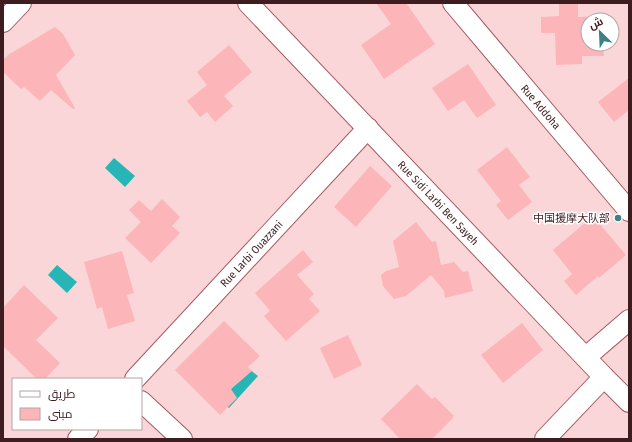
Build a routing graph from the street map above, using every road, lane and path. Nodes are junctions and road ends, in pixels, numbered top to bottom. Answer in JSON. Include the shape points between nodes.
{"nodes":[{"id":1,"x":21,"y":3,"type":"edge"},
{"id":2,"x":248,"y":3,"type":"edge"},
{"id":3,"x":453,"y":3,"type":"edge"},
{"id":4,"x":3,"y":22,"type":"edge"},
{"id":5,"x":368,"y":128,"type":"junction"},
{"id":6,"x":629,"y":211,"type":"edge"},
{"id":7,"x":629,"y":320,"type":"edge"},
{"id":8,"x":586,"y":358,"type":"junction"},
{"id":9,"x":604,"y":377,"type":"junction"},
{"id":10,"x":136,"y":378,"type":"edge"},
{"id":11,"x":142,"y":402,"type":"edge"},
{"id":12,"x":629,"y":402,"type":"edge"},
{"id":13,"x":87,"y":430,"type":"edge"},
{"id":14,"x":78,"y":439,"type":"edge"},
{"id":15,"x":182,"y":439,"type":"edge"},
{"id":16,"x":545,"y":439,"type":"edge"}],
"edges":[{"from":1,"to":4,"type":"street"},
{"from":2,"to":5,"type":"street","name":"Rue Sidi Larbi Ben Sayeh"},
{"from":3,"to":6,"type":"street","name":"Rue Addoha"},
{"from":5,"to":8,"type":"street","name":"Rue Sidi Larbi Ben Sayeh"},
{"from":5,"to":10,"type":"street","name":"Rue Larbi Ouazzani"},
{"from":7,"to":8,"type":"street"},
{"from":8,"to":9,"type":"street","name":"Rue Sidi Larbi Ben Sayeh"},
{"from":9,"to":12,"type":"street","name":"Rue Sidi Larbi Ben Sayeh"},
{"from":9,"to":16,"type":"street"},
{"from":11,"to":15,"type":"street"},
{"from":13,"to":14,"type":"street"}]}
